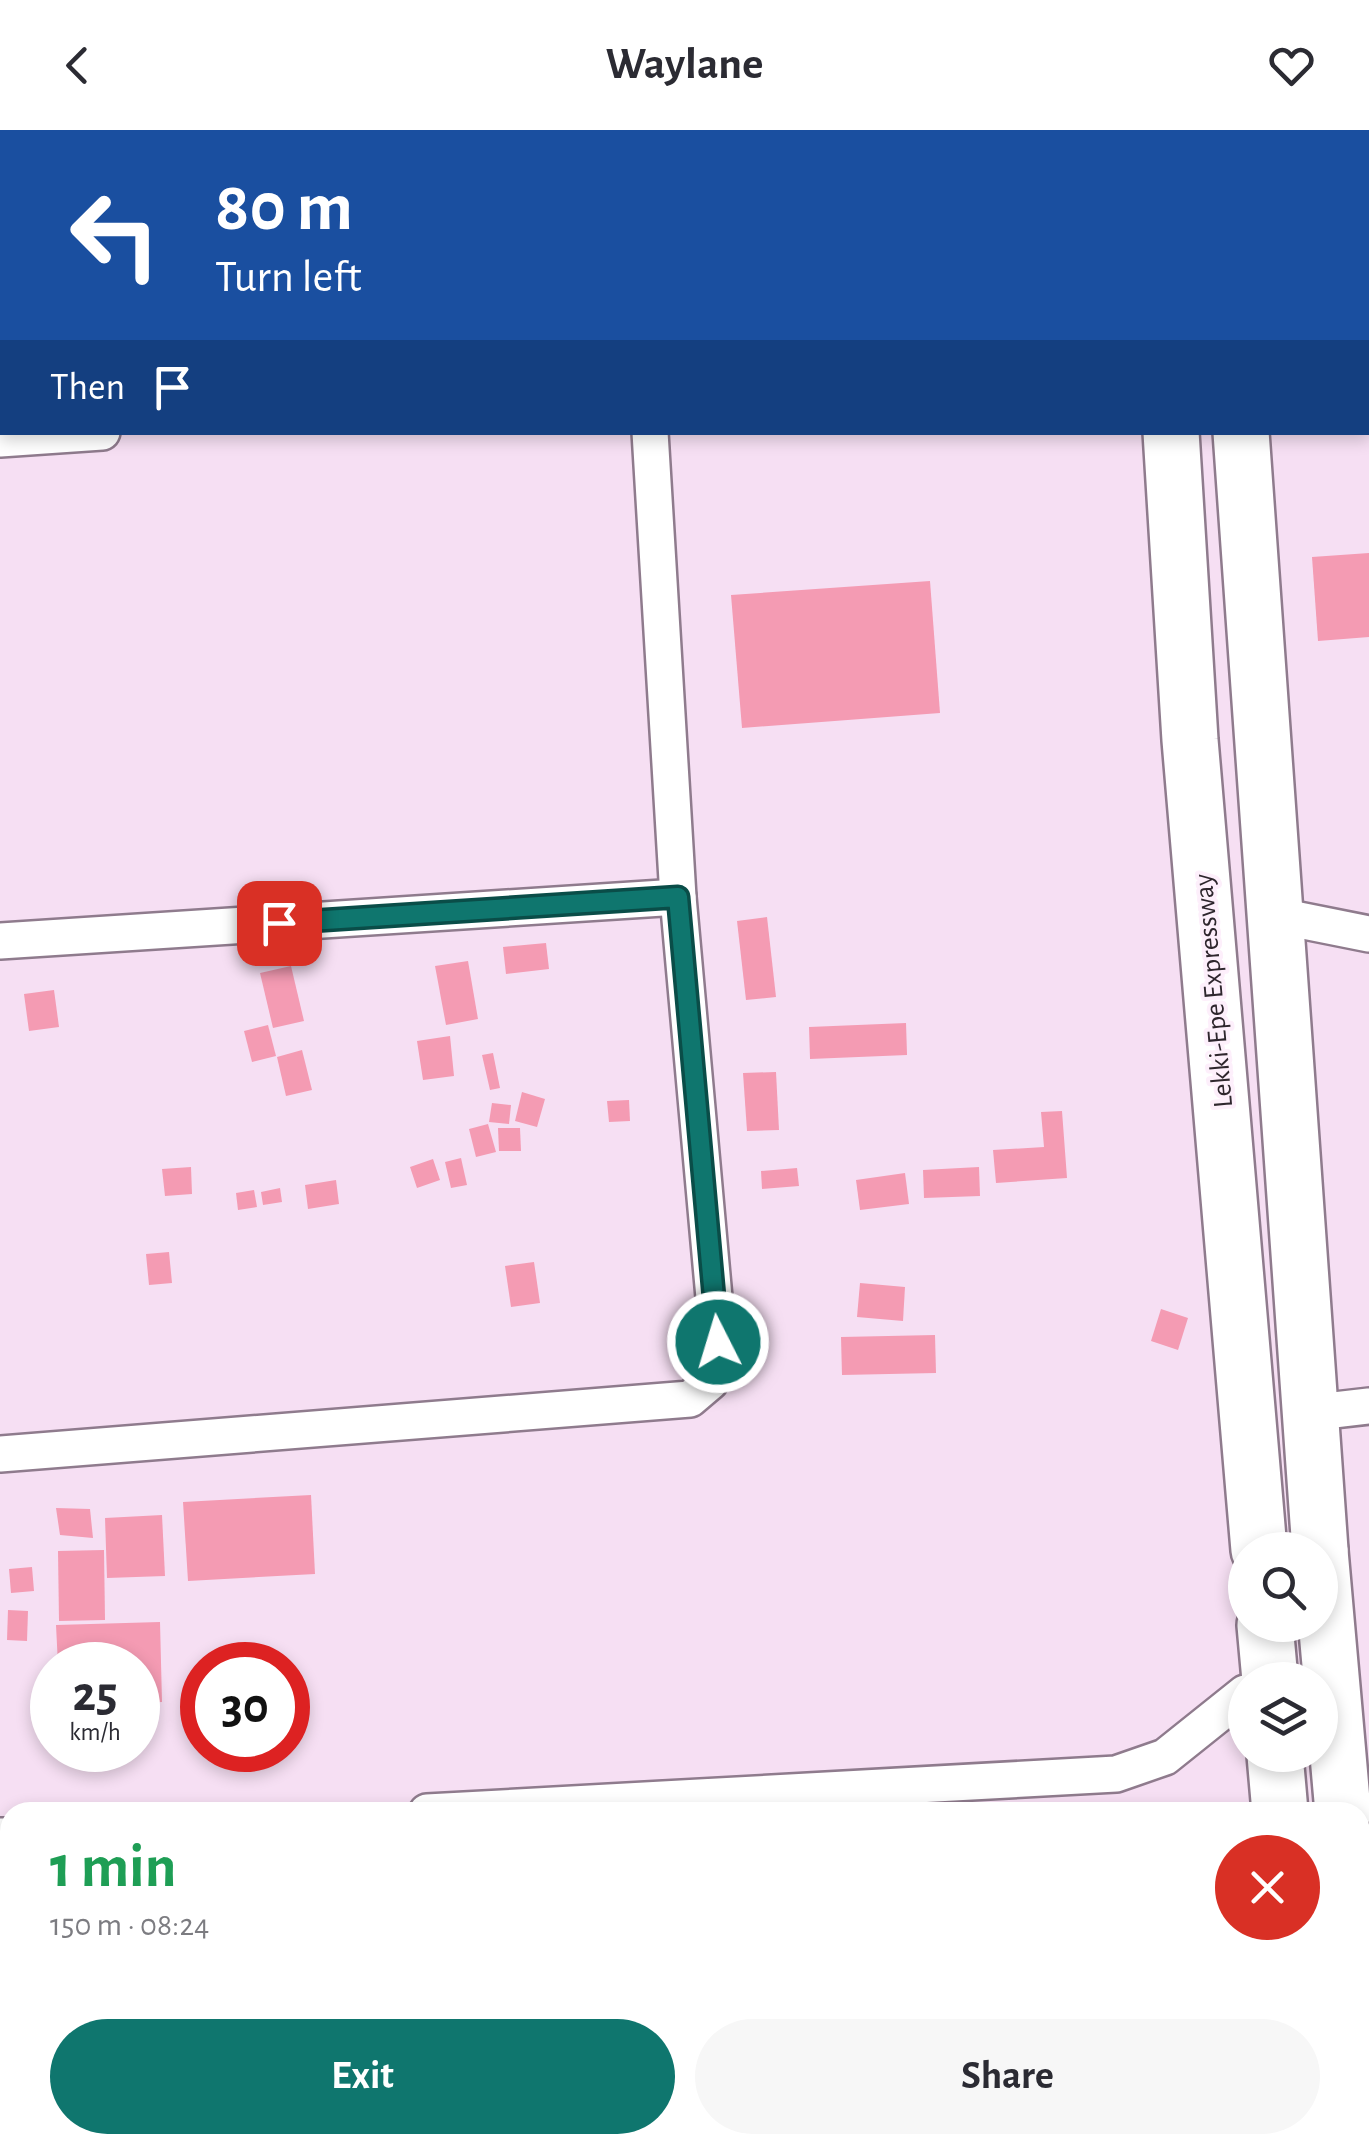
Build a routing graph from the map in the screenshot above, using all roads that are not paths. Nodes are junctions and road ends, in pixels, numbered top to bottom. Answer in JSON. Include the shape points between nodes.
{"nodes":[{"id":1,"x":58,"y":435,"type":"edge"},
{"id":2,"x":650,"y":435,"type":"edge"},
{"id":3,"x":1171,"y":435,"type":"edge"},
{"id":4,"x":1241,"y":435,"type":"edge"},
{"id":5,"x":0,"y":439,"type":"edge"},
{"id":6,"x":678,"y":897,"type":"junction"},
{"id":7,"x":1274,"y":916,"type":"junction"},
{"id":8,"x":1369,"y":934,"type":"edge"},
{"id":9,"x":0,"y":941,"type":"edge"},
{"id":10,"x":1369,"y":1406,"type":"edge"},
{"id":11,"x":1308,"y":1413,"type":"junction"},
{"id":12,"x":0,"y":1454,"type":"edge"},
{"id":13,"x":1257,"y":1532,"type":"edge"},
{"id":14,"x":1318,"y":1532,"type":"edge"},
{"id":15,"x":1332,"y":1642,"type":"edge"},
{"id":16,"x":1228,"y":1700,"type":"edge"},
{"id":17,"x":1277,"y":1772,"type":"edge"},
{"id":18,"x":1350,"y":1776,"type":"edge"},
{"id":19,"x":608,"y":1802,"type":"edge"},
{"id":20,"x":1279,"y":1802,"type":"edge"}],
"edges":[{"from":1,"to":5,"type":"street"},
{"from":2,"to":6,"type":"street"},
{"from":3,"to":13,"type":"highway","name":"Lekki-Epe Expressway","via":[[1190,740]]},
{"from":4,"to":7,"type":"highway"},
{"from":6,"to":9,"type":"street"},
{"from":6,"to":12,"type":"street","via":[[718,1342],[710,1382],[690,1399]]},
{"from":7,"to":8,"type":"street"},
{"from":7,"to":11,"type":"highway"},
{"from":10,"to":11,"type":"street"},
{"from":11,"to":14,"type":"highway"},
{"from":15,"to":18,"type":"highway"},
{"from":16,"to":19,"type":"street","via":[[1165,1757],[1116,1774]]},
{"from":17,"to":20,"type":"highway"}]}
